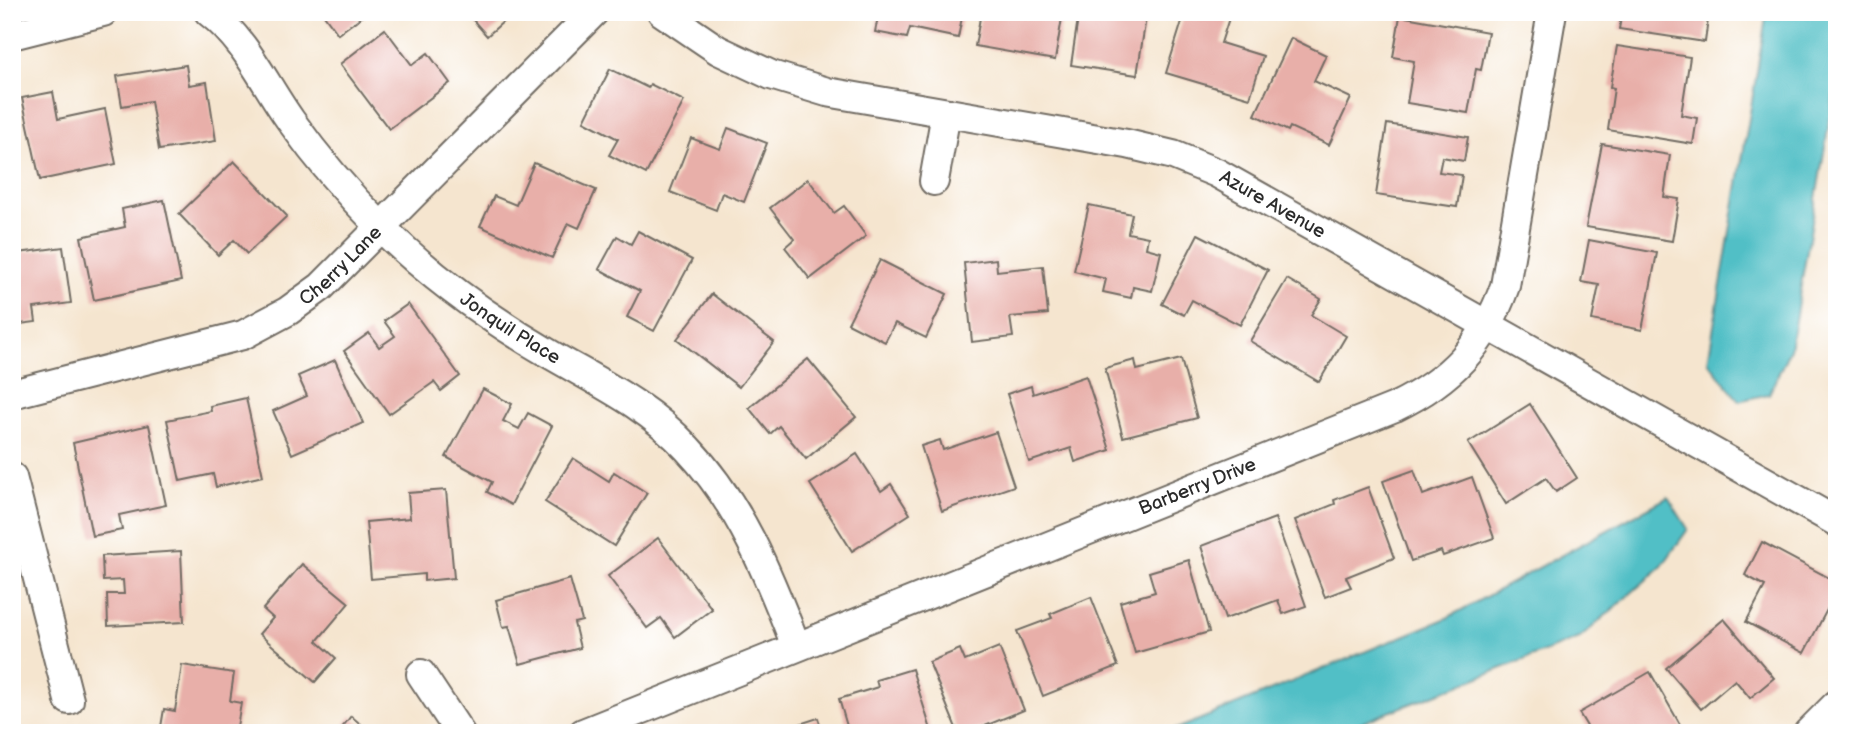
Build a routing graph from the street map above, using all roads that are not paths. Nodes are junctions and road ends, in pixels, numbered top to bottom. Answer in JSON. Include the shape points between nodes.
{"nodes":[{"id":1,"x":103,"y":12,"type":"edge"},
{"id":2,"x":209,"y":12,"type":"edge"},
{"id":3,"x":594,"y":12,"type":"edge"},
{"id":4,"x":662,"y":12,"type":"edge"},
{"id":5,"x":1552,"y":12,"type":"edge"},
{"id":6,"x":12,"y":35,"type":"edge"},
{"id":7,"x":946,"y":113,"type":"junction"},
{"id":8,"x":934,"y":181,"type":"dead end"},
{"id":9,"x":381,"y":227,"type":"junction"},
{"id":10,"x":1489,"y":325,"type":"junction"},
{"id":11,"x":12,"y":394,"type":"edge"},
{"id":12,"x":12,"y":477,"type":"edge"},
{"id":13,"x":1837,"y":522,"type":"edge"},
{"id":14,"x":796,"y":646,"type":"junction"},
{"id":15,"x":421,"y":674,"type":"dead end"},
{"id":16,"x":69,"y":700,"type":"dead end"},
{"id":17,"x":1837,"y":704,"type":"edge"},
{"id":18,"x":460,"y":733,"type":"edge"},
{"id":19,"x":583,"y":733,"type":"edge"},
{"id":20,"x":1808,"y":733,"type":"edge"}],
"edges":[{"from":1,"to":6,"type":"street"},
{"from":2,"to":9,"type":"street","name":"Jonquil Place","via":[[236,38],[330,172]]},
{"from":3,"to":9,"type":"street","name":"Cherry Lane"},
{"from":4,"to":7,"type":"street","name":"Azure Avenue","via":[[718,50],[771,75],[827,92]]},
{"from":5,"to":10,"type":"street","name":"Barberry Drive","via":[[1505,286]]},
{"from":7,"to":8,"type":"street"},
{"from":7,"to":10,"type":"street","name":"Azure Avenue","via":[[1173,155],[1217,173]]},
{"from":9,"to":11,"type":"street","name":"Cherry Lane","via":[[321,287],[243,335]]},
{"from":9,"to":14,"type":"street","name":"Jonquil Place","via":[[481,311],[610,386],[687,447],[745,526]]},
{"from":10,"to":13,"type":"street","name":"Azure Avenue"},
{"from":10,"to":14,"type":"street","name":"Barberry Drive","via":[[1450,374],[1395,407]]},
{"from":12,"to":16,"type":"street"},
{"from":14,"to":19,"type":"street","name":"Barberry Drive"},
{"from":15,"to":18,"type":"street"},
{"from":17,"to":20,"type":"street"}]}
